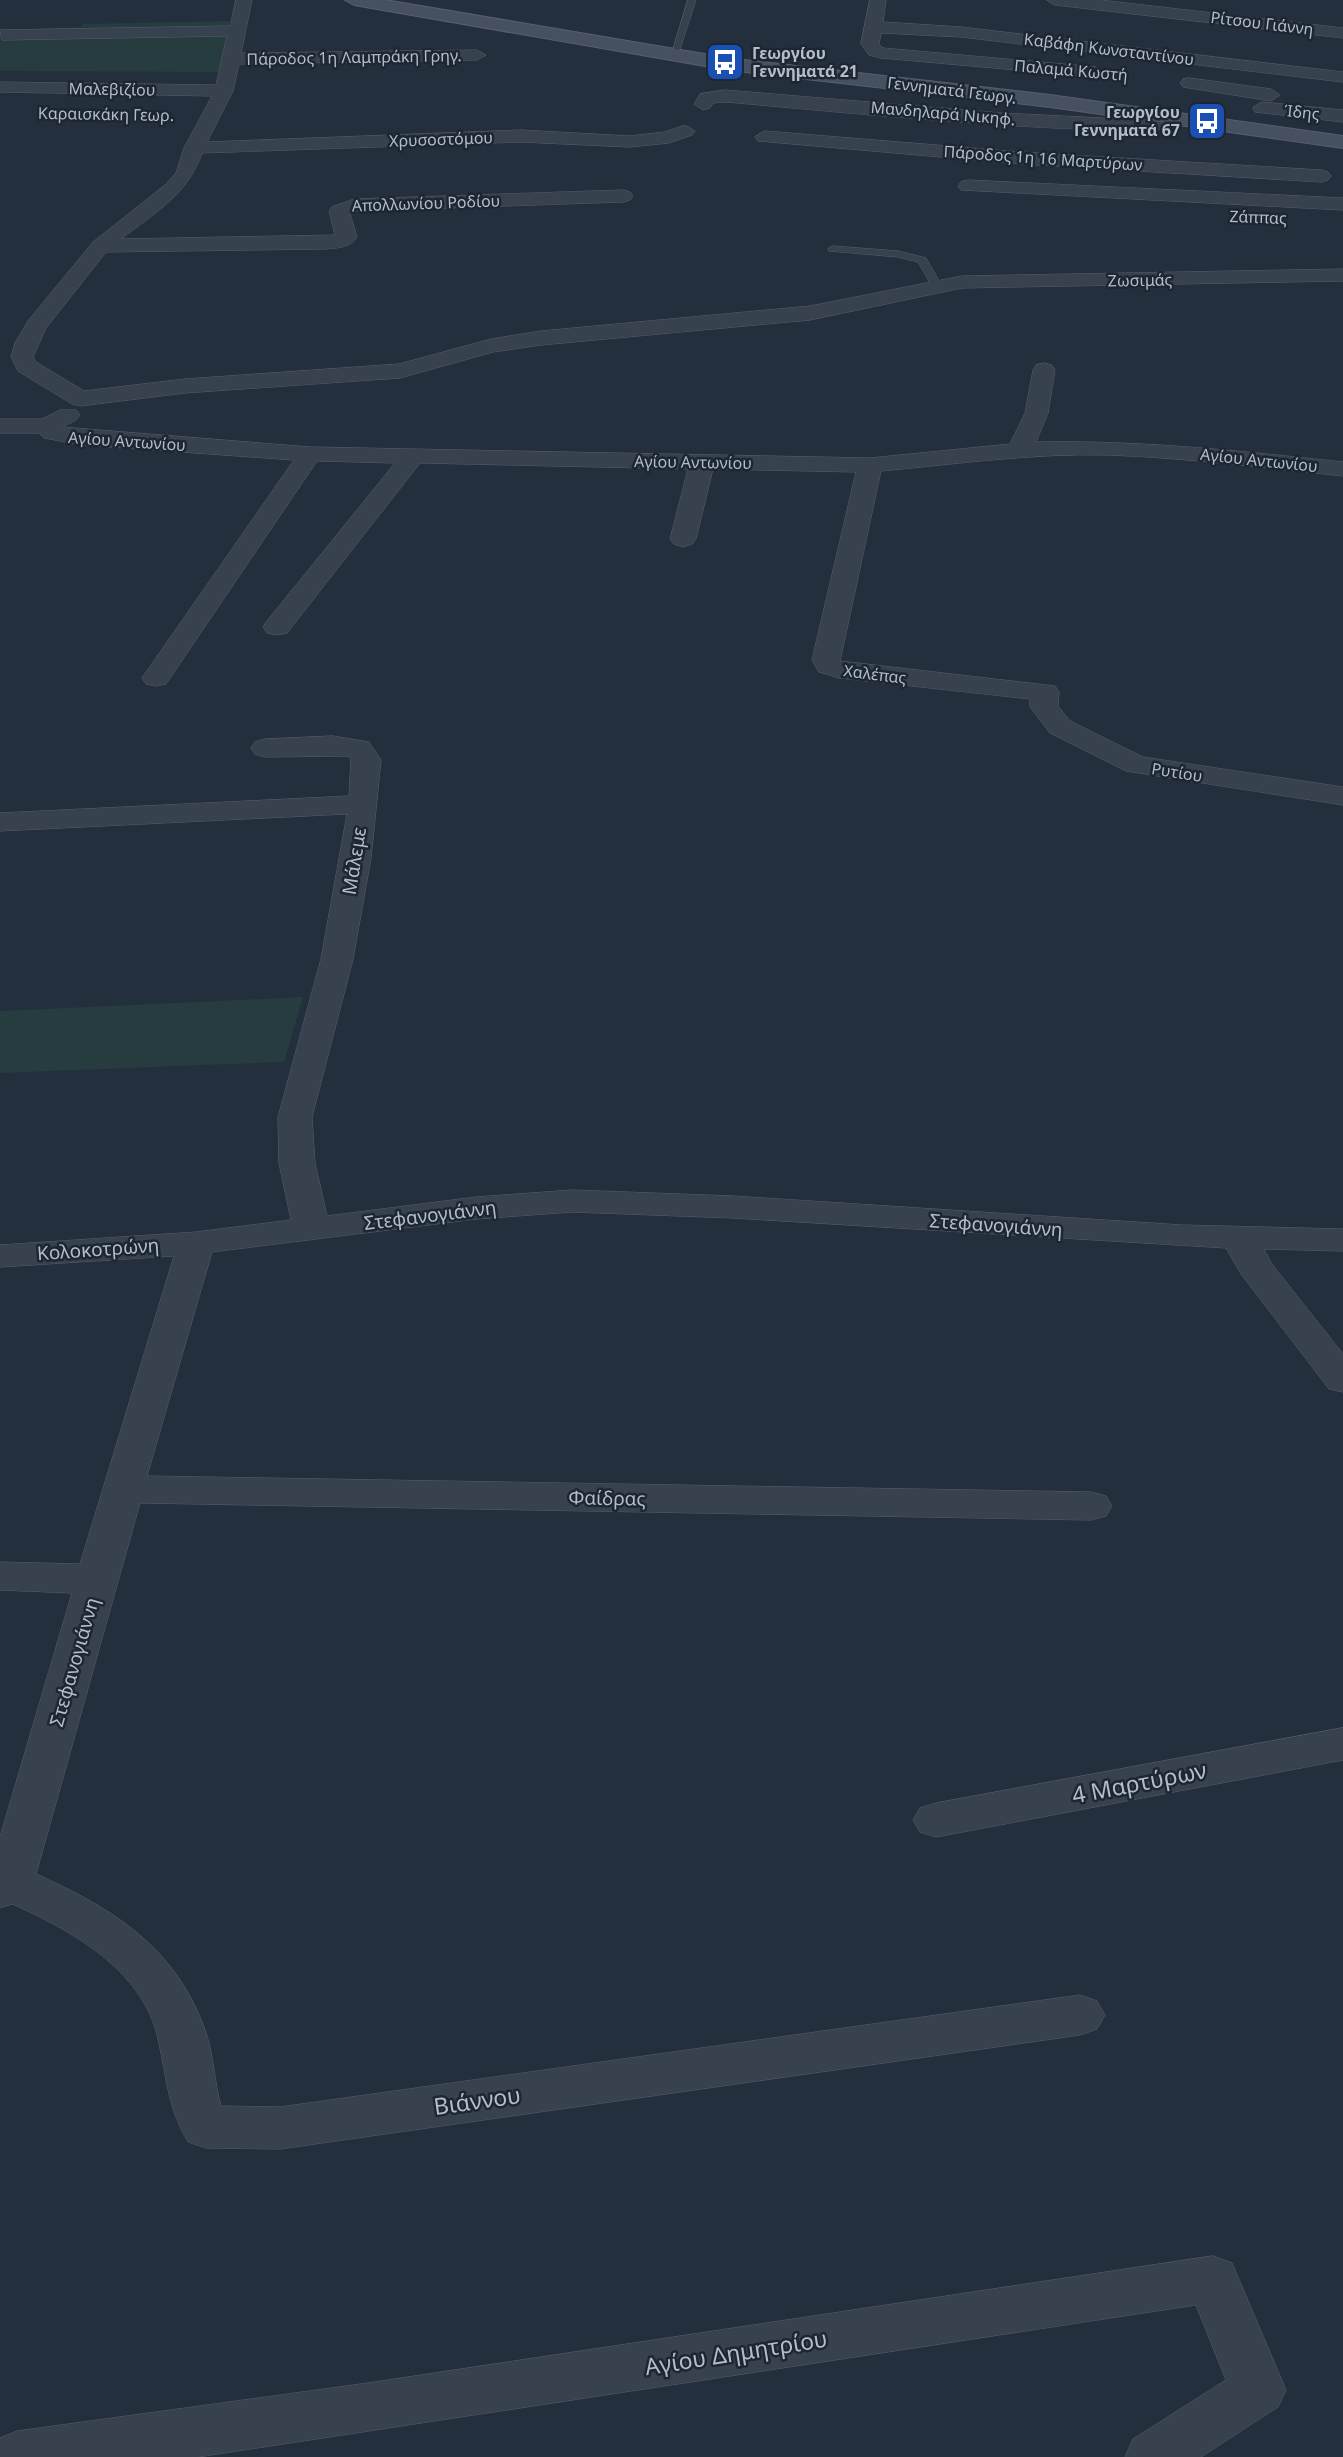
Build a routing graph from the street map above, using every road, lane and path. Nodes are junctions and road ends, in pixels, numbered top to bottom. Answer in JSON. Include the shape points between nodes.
{"nodes":[{"id":1,"x":244,"y":0,"type":"edge"},
{"id":2,"x":354,"y":0,"type":"edge"},
{"id":3,"x":692,"y":0,"type":"edge"},
{"id":4,"x":878,"y":0,"type":"edge"},
{"id":5,"x":1055,"y":0,"type":"edge"},
{"id":6,"x":875,"y":27,"type":"junction"},
{"id":7,"x":237,"y":31,"type":"junction"},
{"id":8,"x":2,"y":35,"type":"dead end"},
{"id":9,"x":1343,"y":35,"type":"edge"},
{"id":10,"x":477,"y":55,"type":"dead end"},
{"id":11,"x":674,"y":55,"type":"junction"},
{"id":12,"x":232,"y":59,"type":"junction"},
{"id":13,"x":1297,"y":71,"type":"junction"},
{"id":14,"x":1117,"y":74,"type":"dead end"},
{"id":15,"x":1343,"y":77,"type":"edge"},
{"id":16,"x":1171,"y":81,"type":"dead end"},
{"id":17,"x":0,"y":87,"type":"edge"},
{"id":18,"x":224,"y":91,"type":"junction"},
{"id":19,"x":1266,"y":101,"type":"junction"},
{"id":20,"x":703,"y":104,"type":"dead end"},
{"id":21,"x":188,"y":116,"type":"dead end"},
{"id":22,"x":213,"y":116,"type":"junction"},
{"id":23,"x":1343,"y":116,"type":"edge"},
{"id":24,"x":1186,"y":121,"type":"junction"},
{"id":25,"x":1248,"y":130,"type":"junction"},
{"id":26,"x":685,"y":131,"type":"dead end"},
{"id":27,"x":1289,"y":136,"type":"junction"},
{"id":28,"x":765,"y":137,"type":"dead end"},
{"id":29,"x":1343,"y":142,"type":"edge"},
{"id":30,"x":194,"y":148,"type":"junction"},
{"id":31,"x":1331,"y":182,"type":"edge"},
{"id":32,"x":968,"y":186,"type":"dead end"},
{"id":33,"x":623,"y":196,"type":"dead end"},
{"id":34,"x":1343,"y":203,"type":"edge"},
{"id":35,"x":1173,"y":214,"type":"dead end"},
{"id":36,"x":1343,"y":220,"type":"edge"},
{"id":37,"x":100,"y":246,"type":"junction"},
{"id":38,"x":833,"y":249,"type":"dead end"},
{"id":39,"x":1343,"y":275,"type":"edge"},
{"id":40,"x":937,"y":286,"type":"junction"},
{"id":41,"x":1044,"y":370,"type":"dead end"},
{"id":42,"x":80,"y":399,"type":"junction"},
{"id":43,"x":0,"y":426,"type":"edge"},
{"id":44,"x":46,"y":426,"type":"junction"},
{"id":45,"x":1018,"y":450,"type":"junction"},
{"id":46,"x":310,"y":454,"type":"junction"},
{"id":47,"x":412,"y":457,"type":"junction"},
{"id":48,"x":702,"y":463,"type":"junction"},
{"id":49,"x":870,"y":465,"type":"junction"},
{"id":50,"x":1343,"y":469,"type":"edge"},
{"id":51,"x":683,"y":539,"type":"dead end"},
{"id":52,"x":277,"y":627,"type":"dead end"},
{"id":53,"x":156,"y":678,"type":"dead end"},
{"id":54,"x":1045,"y":692,"type":"joint"},
{"id":55,"x":265,"y":748,"type":"dead end"},
{"id":56,"x":1343,"y":796,"type":"edge"},
{"id":57,"x":363,"y":804,"type":"junction"},
{"id":58,"x":0,"y":822,"type":"edge"},
{"id":59,"x":312,"y":1230,"type":"junction"},
{"id":60,"x":1240,"y":1239,"type":"junction"},
{"id":61,"x":1343,"y":1240,"type":"edge"},
{"id":62,"x":196,"y":1243,"type":"junction"},
{"id":63,"x":0,"y":1256,"type":"edge"},
{"id":64,"x":1343,"y":1380,"type":"edge"},
{"id":65,"x":122,"y":1489,"type":"junction"},
{"id":66,"x":1091,"y":1506,"type":"dead end"},
{"id":67,"x":0,"y":1576,"type":"edge"},
{"id":68,"x":97,"y":1579,"type":"junction"},
{"id":69,"x":1343,"y":1744,"type":"edge"},
{"id":70,"x":936,"y":1820,"type":"dead end"},
{"id":71,"x":5,"y":1886,"type":"edge"},
{"id":72,"x":1080,"y":2015,"type":"dead end"},
{"id":73,"x":17,"y":2457,"type":"edge"},
{"id":74,"x":1153,"y":2457,"type":"edge"}],
"edges":[{"from":1,"to":7,"type":"street"},
{"from":2,"to":11,"type":"street","name":"Γεννηματά Γεωργ."},
{"from":3,"to":11,"type":"lane"},
{"from":4,"to":6,"type":"street"},
{"from":5,"to":9,"type":"street","name":"Ρίτσου Γιάννη"},
{"from":6,"to":13,"type":"street","name":"Καβάφη Κωνσταντίνου","via":[[949,31]]},
{"from":6,"to":14,"type":"street","name":"Παλαμά Κωστή","via":[[871,48],[889,54]]},
{"from":7,"to":8,"type":"street"},
{"from":7,"to":12,"type":"street"},
{"from":9,"to":13,"type":"street"},
{"from":10,"to":12,"type":"street","name":"Πάροδος 1η Λαμπράκη Γρηγ."},
{"from":11,"to":24,"type":"street","name":"Γεννηματά Γεωργ."},
{"from":12,"to":18,"type":"street"},
{"from":13,"to":15,"type":"street","name":"Καβάφη Κωνσταντίνου"},
{"from":13,"to":19,"type":"street"},
{"from":16,"to":19,"type":"street"},
{"from":17,"to":18,"type":"street","name":"Μαλεβιζίου"},
{"from":18,"to":22,"type":"street"},
{"from":19,"to":23,"type":"street","name":"Ίδης"},
{"from":19,"to":25,"type":"street"},
{"from":20,"to":24,"type":"street","name":"Μανδηλαρά Νικηφ.","via":[[707,97],[725,96],[1001,119],[1143,126]]},
{"from":21,"to":22,"type":"street","name":"Καραισκάκη Γεωρ."},
{"from":22,"to":30,"type":"street"},
{"from":24,"to":25,"type":"street","name":"Γεννηματά Γεωργ."},
{"from":25,"to":27,"type":"street","name":"Γεννηματά Γεωργ."},
{"from":26,"to":30,"type":"street","name":"Χρυσοστόμου","via":[[647,140],[521,136]]},
{"from":27,"to":29,"type":"street","name":"Γεννηματά Γεωργ."},
{"from":27,"to":31,"type":"street","via":[[1292,148]]},
{"from":28,"to":31,"type":"street","name":"Πάροδος 1η 16 Μαρτύρων"},
{"from":30,"to":37,"type":"street","via":[[179,183]]},
{"from":31,"to":34,"type":"street"},
{"from":32,"to":34,"type":"street"},
{"from":33,"to":37,"type":"street","name":"Απολλωνίου Ροδίου","via":[[354,205],[338,211],[347,237],[325,243]]},
{"from":35,"to":36,"type":"street","name":"Ζάππας"},
{"from":37,"to":42,"type":"street","via":[[44,315],[22,355],[26,366]]},
{"from":38,"to":40,"type":"lane","via":[[922,260]]},
{"from":39,"to":40,"type":"street","name":"Ζωσιμάς","via":[[980,281]]},
{"from":40,"to":42,"type":"street","name":"Ζωσιμάς","via":[[810,313],[541,338],[491,346],[400,371],[185,386]]},
{"from":41,"to":45,"type":"street","via":[[1034,424]]},
{"from":42,"to":44,"type":"street","via":[[73,412]]},
{"from":43,"to":44,"type":"street"},
{"from":44,"to":46,"type":"street","name":"Αγίου Αντωνίου","via":[[52,433],[82,439]]},
{"from":45,"to":49,"type":"street","name":"Αγίου Αντωνίου"},
{"from":45,"to":50,"type":"street","name":"Αγίου Αντωνίου","via":[[1158,450]]},
{"from":46,"to":47,"type":"street","name":"Αγίου Αντωνίου"},
{"from":46,"to":53,"type":"street"},
{"from":47,"to":48,"type":"street","name":"Αγίου Αντωνίου"},
{"from":47,"to":52,"type":"street"},
{"from":48,"to":49,"type":"street","name":"Αγίου Αντωνίου"},
{"from":48,"to":51,"type":"street"},
{"from":49,"to":54,"type":"street","name":"Χαλέπας","via":[[828,666]]},
{"from":54,"to":56,"type":"street","name":"Ρυτίου","via":[[1044,707],[1060,727],[1136,765]]},
{"from":55,"to":57,"type":"street","via":[[359,748],[366,760]]},
{"from":57,"to":58,"type":"street","name":"Μάλεμε"},
{"from":57,"to":59,"type":"street","name":"Μάλεμε","via":[[337,959],[295,1117],[297,1163]]},
{"from":59,"to":60,"type":"street","name":"Στεφανογιάννη","via":[[477,1208],[572,1201]]},
{"from":59,"to":62,"type":"street","name":"Στεφανογιάννη"},
{"from":60,"to":61,"type":"street","name":"Στεφανογιάννη"},
{"from":60,"to":64,"type":"street","via":[[1254,1266]]},
{"from":62,"to":63,"type":"street","name":"Κολοκοτρώνη"},
{"from":62,"to":65,"type":"street","name":"Στεφανογιάννη"},
{"from":65,"to":66,"type":"street","name":"Φαίδρας"},
{"from":65,"to":68,"type":"street","name":"Στεφανογιάννη"},
{"from":67,"to":68,"type":"street"},
{"from":68,"to":71,"type":"street","name":"Στεφανογιάννη"},
{"from":69,"to":70,"type":"street","name":"4 Μαρτύρων"},
{"from":71,"to":72,"type":"street","name":"Βιάννου","via":[[80,1914],[128,1947],[161,1991],[183,2035],[195,2111],[206,2127],[280,2128]]},
{"from":73,"to":74,"type":"street","name":"Αγίου Δημητρίου","via":[[1213,2279],[1258,2390]]}]}
